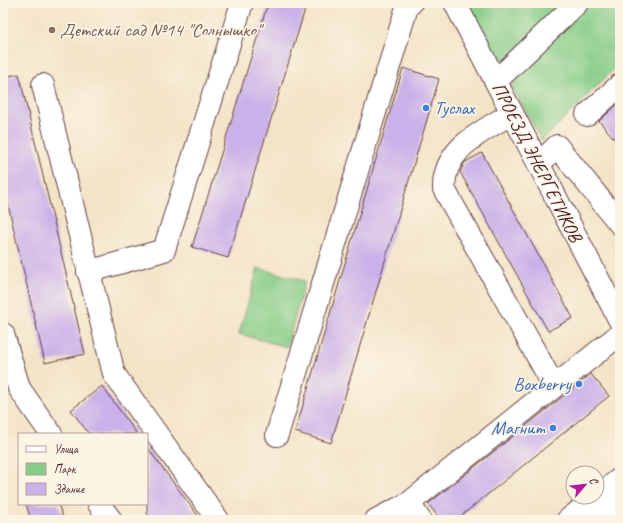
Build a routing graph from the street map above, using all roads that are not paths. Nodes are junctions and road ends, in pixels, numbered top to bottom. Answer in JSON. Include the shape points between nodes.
{"nodes":[{"id":1,"x":242,"y":3,"type":"edge"},
{"id":2,"x":411,"y":3,"type":"edge"},
{"id":3,"x":455,"y":3,"type":"edge"},
{"id":4,"x":577,"y":3,"type":"edge"},
{"id":5,"x":496,"y":82,"type":"junction"},
{"id":6,"x":43,"y":85,"type":"dead end"},
{"id":7,"x":620,"y":85,"type":"edge"},
{"id":8,"x":512,"y":113,"type":"junction"},
{"id":9,"x":587,"y":115,"type":"dead end"},
{"id":10,"x":539,"y":164,"type":"junction"},
{"id":11,"x":620,"y":224,"type":"edge"},
{"id":12,"x":88,"y":272,"type":"junction"},
{"id":13,"x":614,"y":293,"type":"edge"},
{"id":14,"x":620,"y":321,"type":"edge"},
{"id":15,"x":3,"y":334,"type":"edge"},
{"id":16,"x":620,"y":334,"type":"edge"},
{"id":17,"x":554,"y":386,"type":"junction"},
{"id":18,"x":50,"y":433,"type":"edge"},
{"id":19,"x":277,"y":434,"type":"dead end"},
{"id":20,"x":620,"y":479,"type":"edge"},
{"id":21,"x":100,"y":505,"type":"edge"},
{"id":22,"x":620,"y":506,"type":"edge"},
{"id":23,"x":415,"y":512,"type":"edge"},
{"id":24,"x":111,"y":520,"type":"edge"},
{"id":25,"x":218,"y":520,"type":"edge"},
{"id":26,"x":376,"y":520,"type":"edge"},
{"id":27,"x":568,"y":520,"type":"edge"},
{"id":28,"x":602,"y":520,"type":"edge"}],
"edges":[{"from":1,"to":12,"type":"street","via":[[164,250]]},
{"from":2,"to":19,"type":"street","via":[[407,8]]},
{"from":3,"to":5,"type":"street","name":"ПРОЕЗД ЭНЕРГЕТИКОВ"},
{"from":4,"to":5,"type":"street"},
{"from":5,"to":8,"type":"street","name":"ПРОЕЗД ЭНЕРГЕТИКОВ"},
{"from":6,"to":12,"type":"street"},
{"from":7,"to":9,"type":"street"},
{"from":8,"to":10,"type":"street","name":"ПРОЕЗД ЭНЕРГЕТИКОВ"},
{"from":8,"to":17,"type":"street","via":[[465,142],[455,152],[444,178],[444,189]]},
{"from":10,"to":11,"type":"street","via":[[557,146]]},
{"from":10,"to":13,"type":"street","name":"ПРОЕЗД ЭНЕРГЕТИКОВ"},
{"from":12,"to":25,"type":"street","via":[[114,374]]},
{"from":13,"to":14,"type":"street","name":"ПРОЕЗД ЭНЕРГЕТИКОВ"},
{"from":15,"to":18,"type":"street","via":[[19,388]]},
{"from":16,"to":17,"type":"street"},
{"from":17,"to":23,"type":"street"},
{"from":20,"to":27,"type":"street"},
{"from":21,"to":24,"type":"street"},
{"from":22,"to":28,"type":"street"},
{"from":23,"to":26,"type":"street"}]}
